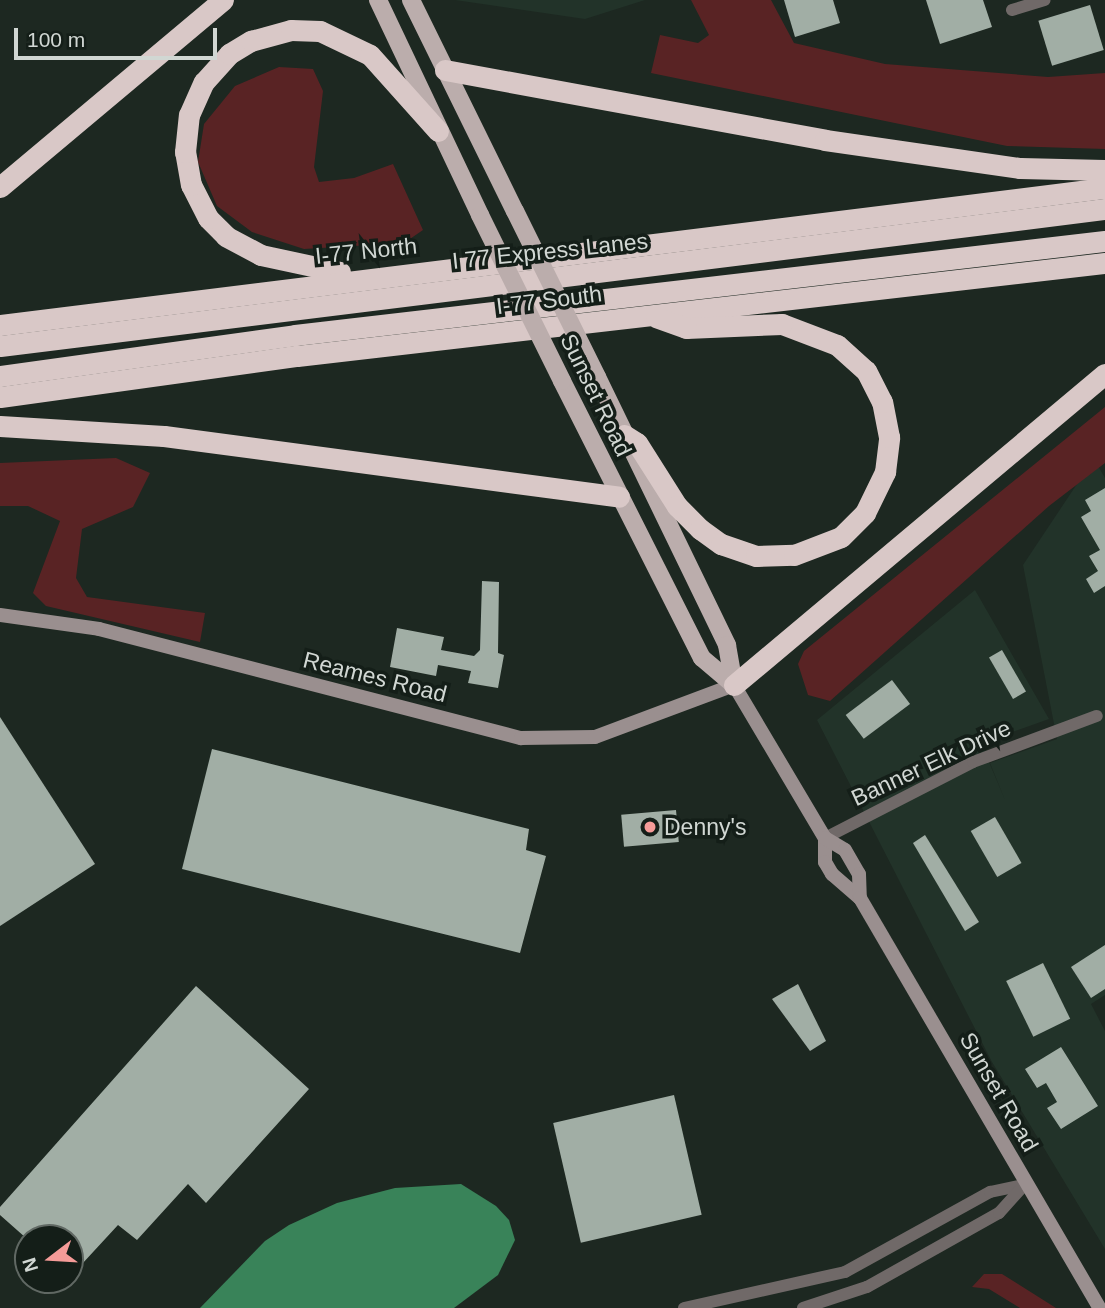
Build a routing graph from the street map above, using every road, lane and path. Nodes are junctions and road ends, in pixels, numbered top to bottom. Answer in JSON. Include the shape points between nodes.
{"nodes":[{"id":1,"x":223,"y":0,"type":"edge"},
{"id":2,"x":378,"y":0,"type":"edge"},
{"id":3,"x":411,"y":0,"type":"edge"},
{"id":4,"x":1044,"y":0,"type":"edge"},
{"id":5,"x":1012,"y":10,"type":"dead end"},
{"id":6,"x":445,"y":70,"type":"junction"},
{"id":7,"x":438,"y":131,"type":"junction"},
{"id":8,"x":1105,"y":170,"type":"edge"},
{"id":9,"x":0,"y":187,"type":"edge"},
{"id":10,"x":1105,"y":188,"type":"edge"},
{"id":11,"x":1105,"y":209,"type":"edge"},
{"id":12,"x":1105,"y":241,"type":"edge"},
{"id":13,"x":1105,"y":262,"type":"edge"},
{"id":14,"x":370,"y":277,"type":"junction"},
{"id":15,"x":650,"y":315,"type":"junction"},
{"id":16,"x":0,"y":325,"type":"edge"},
{"id":17,"x":0,"y":346,"type":"edge"},
{"id":18,"x":1105,"y":374,"type":"edge"},
{"id":19,"x":0,"y":376,"type":"edge"},
{"id":20,"x":0,"y":397,"type":"edge"},
{"id":21,"x":0,"y":426,"type":"edge"},
{"id":22,"x":624,"y":435,"type":"junction"},
{"id":23,"x":619,"y":497,"type":"junction"},
{"id":24,"x":0,"y":615,"type":"edge"},
{"id":25,"x":734,"y":685,"type":"junction"},
{"id":26,"x":1097,"y":716,"type":"dead end"},
{"id":27,"x":825,"y":838,"type":"junction"},
{"id":28,"x":860,"y":898,"type":"junction"},
{"id":29,"x":1024,"y":1185,"type":"junction"},
{"id":30,"x":684,"y":1308,"type":"edge"},
{"id":31,"x":803,"y":1308,"type":"edge"},
{"id":32,"x":1100,"y":1308,"type":"edge"}],
"edges":[{"from":1,"to":9,"type":"highway"},
{"from":2,"to":7,"type":"main road","name":"Sunset Road"},
{"from":3,"to":6,"type":"main road","name":"Sunset Road"},
{"from":4,"to":5,"type":"street"},
{"from":6,"to":8,"type":"highway","via":[[825,140],[1020,167]]},
{"from":6,"to":22,"type":"main road","name":"Sunset Road","bridge":true},
{"from":7,"to":14,"type":"highway","via":[[370,55],[320,32],[291,30],[251,41],[220,62],[198,92],[185,152],[191,185],[208,218],[226,236],[261,255]]},
{"from":7,"to":23,"type":"main road","name":"Sunset Road","bridge":true},
{"from":10,"to":14,"type":"highway","name":"I-77 North"},
{"from":11,"to":17,"type":"highway","name":"I 77 Express Lanes"},
{"from":12,"to":19,"type":"highway","via":[[232,343]]},
{"from":13,"to":15,"type":"highway","name":"I-77 South"},
{"from":14,"to":16,"type":"highway","name":"I-77 North"},
{"from":15,"to":20,"type":"highway","name":"I-77 South"},
{"from":15,"to":22,"type":"highway","via":[[686,328],[782,324],[837,345],[866,371],[882,402],[889,437],[885,472],[865,513],[841,537],[794,555],[756,556],[721,544],[688,518],[637,443]]},
{"from":18,"to":25,"type":"highway"},
{"from":21,"to":23,"type":"highway","via":[[152,435]]},
{"from":22,"to":25,"type":"main road","name":"Sunset Road","via":[[727,645]]},
{"from":23,"to":25,"type":"main road","name":"Sunset Road","via":[[702,659]]},
{"from":24,"to":25,"type":"main road","name":"Reames Road","via":[[99,629],[521,738],[596,737]]},
{"from":25,"to":27,"type":"main road","name":"Sunset Road"},
{"from":26,"to":27,"type":"street","name":"Banner Elk Drive","via":[[973,762]]},
{"from":27,"to":28,"type":"main road","name":"Sunset Road","via":[[845,850],[853,863]]},
{"from":27,"to":28,"type":"main road","name":"Sunset Road","via":[[825,862]]},
{"from":28,"to":29,"type":"main road","name":"Sunset Road"},
{"from":29,"to":30,"type":"street","via":[[990,1192],[845,1272]]},
{"from":29,"to":31,"type":"street","via":[[999,1213],[867,1287]]},
{"from":29,"to":32,"type":"main road","name":"Sunset Road"}]}
